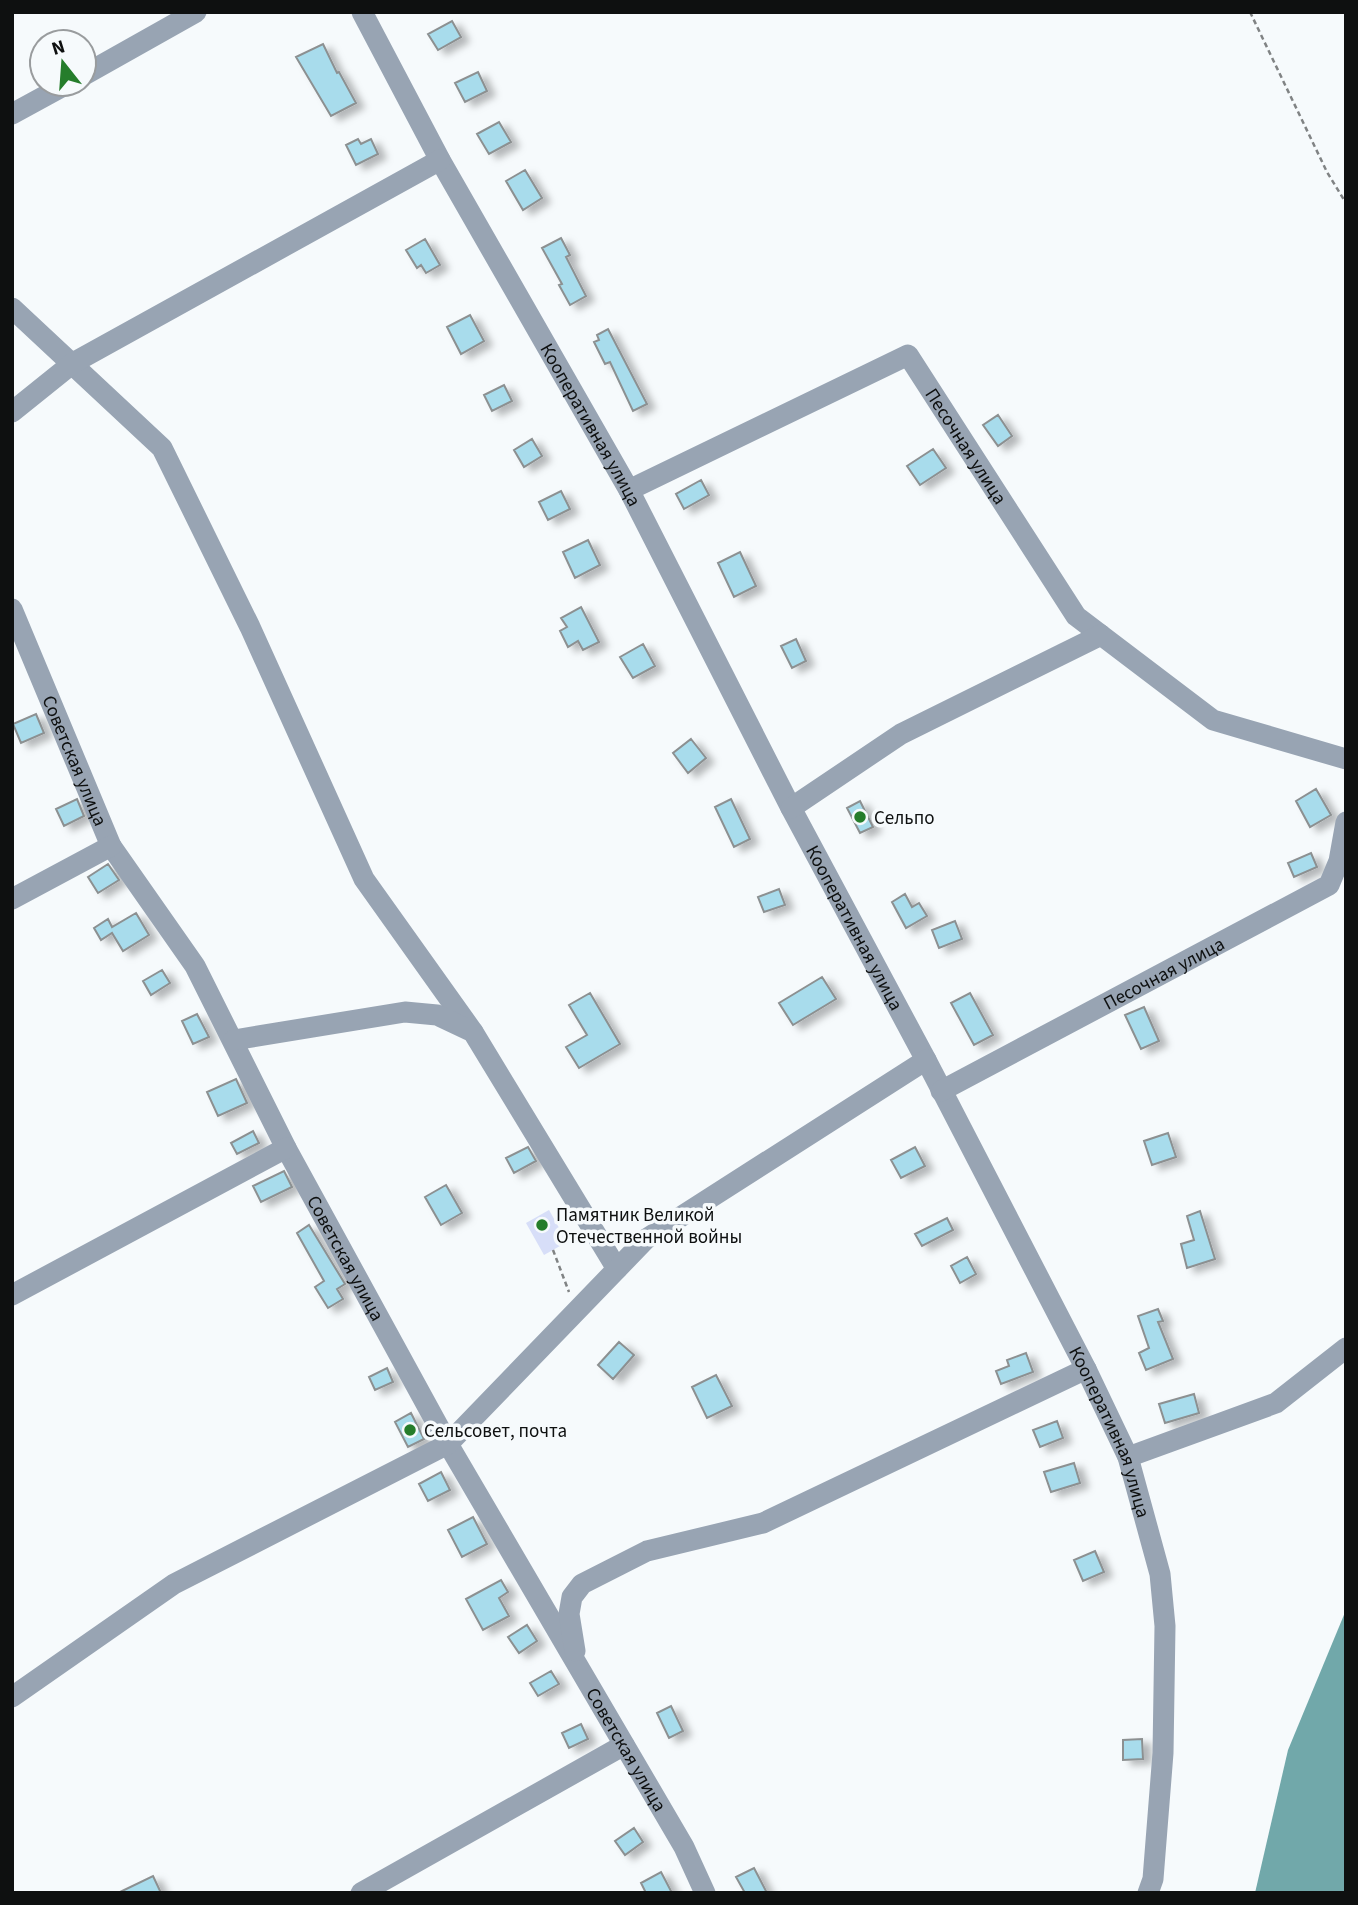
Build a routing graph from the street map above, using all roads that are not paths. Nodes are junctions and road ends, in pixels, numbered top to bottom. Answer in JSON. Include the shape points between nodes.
{"nodes":[{"id":1,"x":197,"y":12,"type":"edge"},
{"id":2,"x":362,"y":12,"type":"edge"},
{"id":3,"x":98,"y":67,"type":"edge"},
{"id":4,"x":41,"y":98,"type":"edge"},
{"id":5,"x":12,"y":114,"type":"edge"},
{"id":6,"x":440,"y":160,"type":"junction"},
{"id":7,"x":12,"y":308,"type":"edge"},
{"id":8,"x":73,"y":363,"type":"junction"},
{"id":9,"x":12,"y":412,"type":"edge"},
{"id":10,"x":629,"y":489,"type":"junction"},
{"id":11,"x":12,"y":609,"type":"edge"},
{"id":12,"x":1101,"y":635,"type":"junction"},
{"id":13,"x":1346,"y":759,"type":"edge"},
{"id":14,"x":790,"y":807,"type":"junction"},
{"id":15,"x":1346,"y":822,"type":"edge"},
{"id":16,"x":111,"y":846,"type":"junction"},
{"id":17,"x":12,"y":898,"type":"edge"},
{"id":18,"x":473,"y":1032,"type":"junction"},
{"id":19,"x":234,"y":1040,"type":"junction"},
{"id":20,"x":926,"y":1060,"type":"junction"},
{"id":21,"x":941,"y":1091,"type":"junction"},
{"id":22,"x":286,"y":1149,"type":"junction"},
{"id":23,"x":617,"y":1269,"type":"junction"},
{"id":24,"x":12,"y":1295,"type":"edge"},
{"id":25,"x":1346,"y":1348,"type":"edge"},
{"id":26,"x":1086,"y":1369,"type":"junction"},
{"id":27,"x":448,"y":1444,"type":"junction"},
{"id":28,"x":1128,"y":1457,"type":"junction"},
{"id":29,"x":578,"y":1666,"type":"junction"},
{"id":30,"x":12,"y":1698,"type":"edge"},
{"id":31,"x":624,"y":1745,"type":"junction"},
{"id":32,"x":362,"y":1893,"type":"edge"},
{"id":33,"x":705,"y":1893,"type":"edge"},
{"id":34,"x":1148,"y":1893,"type":"edge"}],
"edges":[{"from":1,"to":3,"type":"street"},
{"from":2,"to":6,"type":"street","name":"Кооперативная улица"},
{"from":4,"to":5,"type":"street"},
{"from":6,"to":8,"type":"street"},
{"from":6,"to":10,"type":"street","name":"Кооперативная улица"},
{"from":7,"to":8,"type":"street"},
{"from":8,"to":9,"type":"street"},
{"from":8,"to":18,"type":"street","via":[[162,448],[250,627],[364,879]]},
{"from":10,"to":12,"type":"street","name":"Песочная улица","via":[[908,355],[1076,616]]},
{"from":10,"to":14,"type":"street","name":"Кооперативная улица"},
{"from":11,"to":16,"type":"street","name":"Советская улица"},
{"from":12,"to":13,"type":"street","name":"Песочная улица","via":[[1213,720]]},
{"from":12,"to":14,"type":"street","via":[[901,734]]},
{"from":14,"to":20,"type":"street","name":"Кооперативная улица"},
{"from":15,"to":21,"type":"street","name":"Песочная улица","via":[[1329,885]]},
{"from":16,"to":17,"type":"street"},
{"from":16,"to":19,"type":"street","name":"Советская улица","via":[[195,966]]},
{"from":18,"to":19,"type":"street","via":[[437,1015],[405,1012]]},
{"from":18,"to":23,"type":"street"},
{"from":19,"to":22,"type":"street","name":"Советская улица"},
{"from":20,"to":21,"type":"street","name":"Кооперативная улица"},
{"from":20,"to":23,"type":"street","via":[[646,1239]]},
{"from":21,"to":26,"type":"street","name":"Кооперативная улица"},
{"from":22,"to":24,"type":"street"},
{"from":22,"to":27,"type":"street","name":"Советская улица"},
{"from":23,"to":27,"type":"street"},
{"from":25,"to":28,"type":"street","via":[[1276,1403]]},
{"from":26,"to":28,"type":"street","name":"Кооперативная улица"},
{"from":26,"to":29,"type":"street","via":[[763,1523],[647,1551],[582,1584],[572,1597],[569,1614]]},
{"from":27,"to":29,"type":"street","name":"Советская улица"},
{"from":27,"to":30,"type":"street","via":[[174,1584]]},
{"from":28,"to":34,"type":"street","name":"Кооперативная улица","via":[[1160,1574],[1165,1626],[1164,1753]]},
{"from":29,"to":31,"type":"street","name":"Советская улица"},
{"from":31,"to":32,"type":"street"},
{"from":31,"to":33,"type":"street","name":"Советская улица","via":[[684,1847]]}]}
